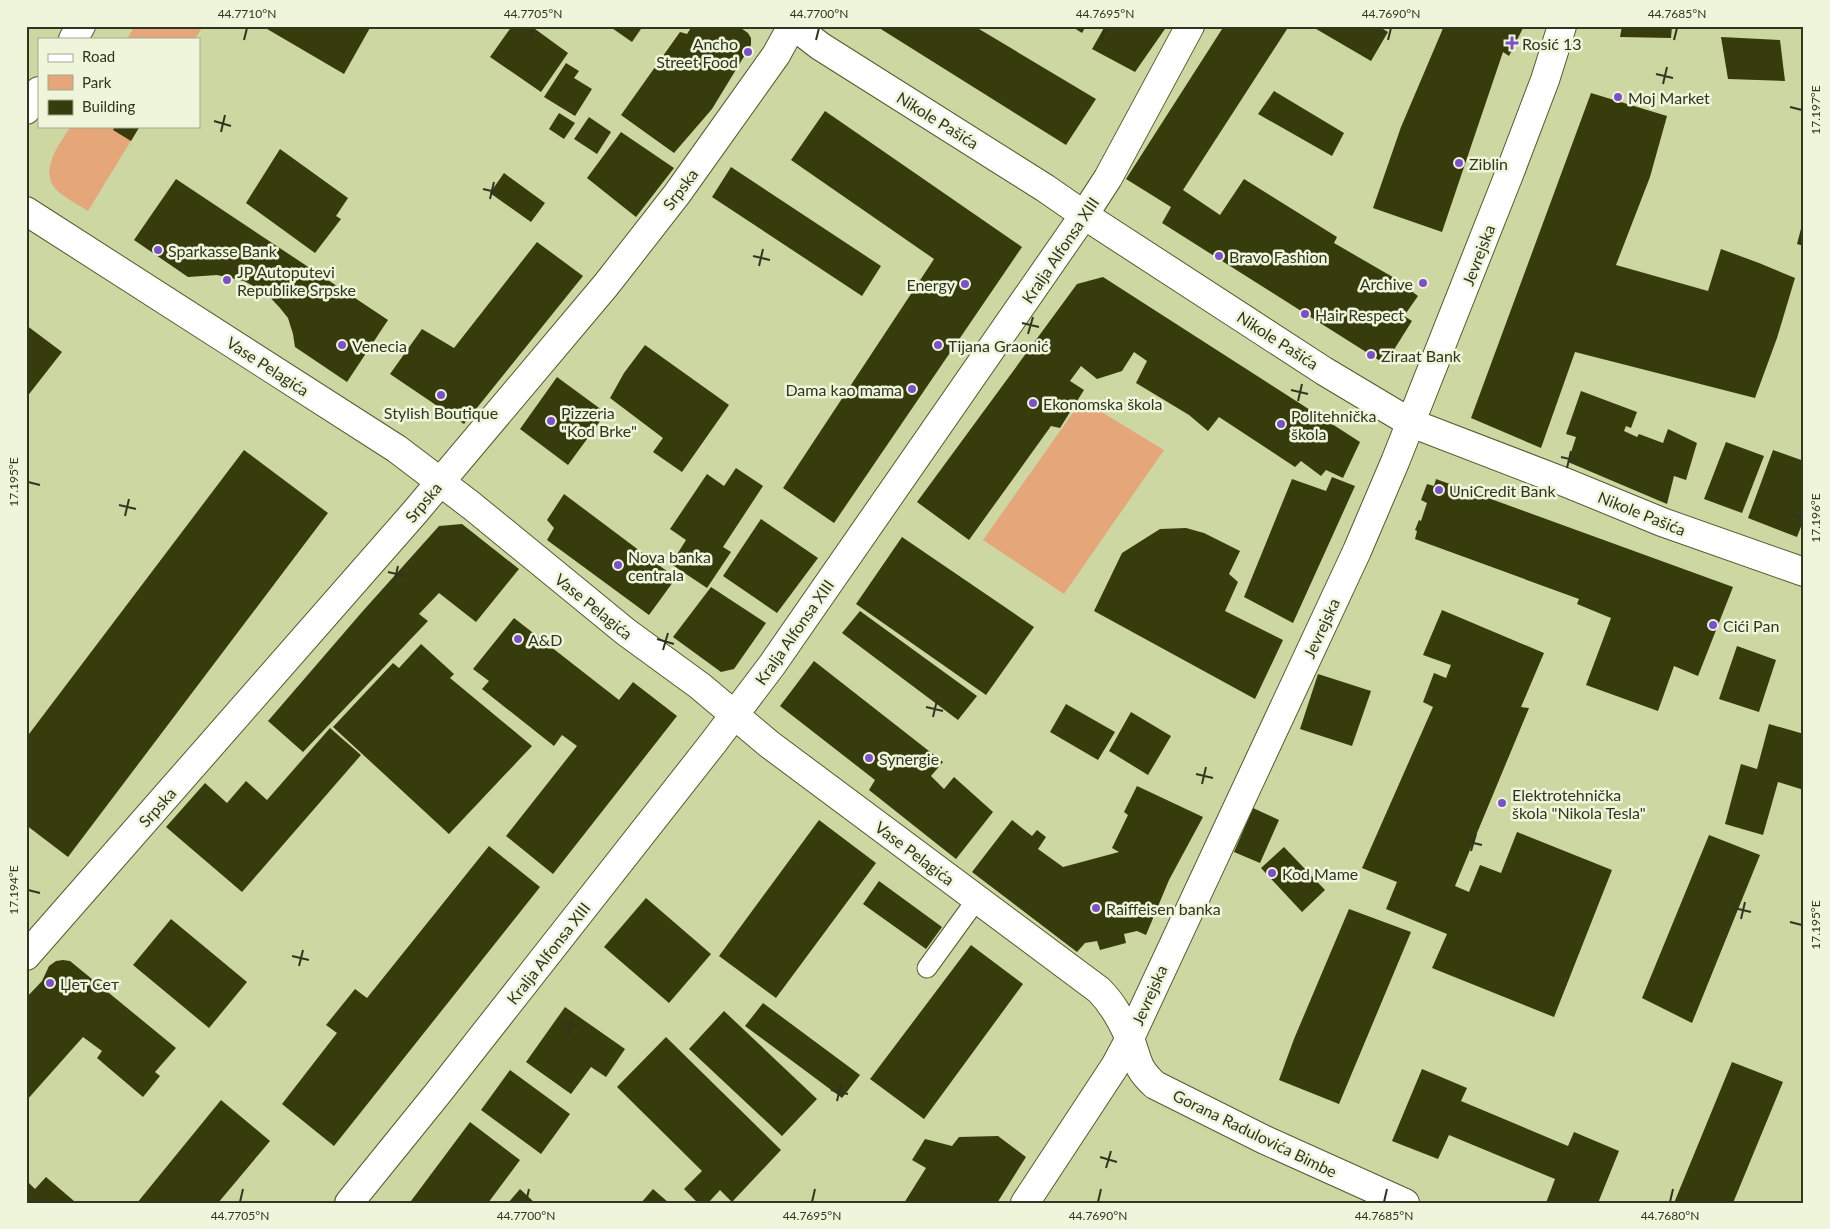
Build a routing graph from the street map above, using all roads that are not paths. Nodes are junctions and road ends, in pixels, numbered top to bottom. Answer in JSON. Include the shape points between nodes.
{"nodes":[{"id":1,"x":81,"y":26,"type":"edge"},
{"id":2,"x":793,"y":26,"type":"edge"},
{"id":3,"x":1190,"y":26,"type":"edge"},
{"id":4,"x":1562,"y":26,"type":"edge"},
{"id":5,"x":74,"y":38,"type":"edge"},
{"id":6,"x":38,"y":92,"type":"edge"},
{"id":7,"x":26,"y":110,"type":"edge"},
{"id":8,"x":26,"y":211,"type":"edge"},
{"id":9,"x":1084,"y":215,"type":"junction"},
{"id":10,"x":1411,"y":423,"type":"junction"},
{"id":11,"x":440,"y":481,"type":"junction"},
{"id":12,"x":1804,"y":572,"type":"edge"},
{"id":13,"x":734,"y":714,"type":"junction"},
{"id":14,"x":977,"y":899,"type":"junction"},
{"id":15,"x":26,"y":956,"type":"edge"},
{"id":16,"x":927,"y":968,"type":"dead end"},
{"id":17,"x":1130,"y":1038,"type":"junction"},
{"id":18,"x":348,"y":1203,"type":"edge"},
{"id":19,"x":1025,"y":1203,"type":"edge"},
{"id":20,"x":1405,"y":1203,"type":"edge"}],
"edges":[{"from":1,"to":5,"type":"street"},
{"from":2,"to":9,"type":"street","name":"Nikole Pašića"},
{"from":2,"to":11,"type":"street","name":"Srpska","via":[[776,55],[671,202],[606,285]]},
{"from":3,"to":9,"type":"street","name":"Kralja Alfonsa XIII","via":[[1108,178]]},
{"from":4,"to":10,"type":"street","name":"Jevrejska","via":[[1517,154]]},
{"from":6,"to":7,"type":"street"},
{"from":8,"to":11,"type":"street","name":"Vase Pelagića","via":[[397,449]]},
{"from":9,"to":10,"type":"street","name":"Nikole Pašića"},
{"from":9,"to":13,"type":"street","name":"Kralja Alfonsa XIII","via":[[772,665]]},
{"from":10,"to":12,"type":"street","name":"Nikole Pašića","via":[[1662,522]]},
{"from":10,"to":17,"type":"street","name":"Jevrejska","via":[[1357,551]]},
{"from":11,"to":13,"type":"street","name":"Vase Pelagića","via":[[626,632]]},
{"from":11,"to":15,"type":"street","name":"Srpska"},
{"from":13,"to":14,"type":"street","name":"Vase Pelagića","via":[[769,744]]},
{"from":13,"to":18,"type":"street","name":"Kralja Alfonsa XIII","via":[[487,1031]]},
{"from":14,"to":16,"type":"lane"},
{"from":14,"to":17,"type":"street","name":"Vase Pelagića","via":[[1099,990],[1112,1003]]},
{"from":17,"to":19,"type":"street","name":"Jevrejska"},
{"from":17,"to":20,"type":"street","name":"Gorana Radulovića Bimbe","via":[[1138,1066],[1154,1085],[1265,1140]]}]}
